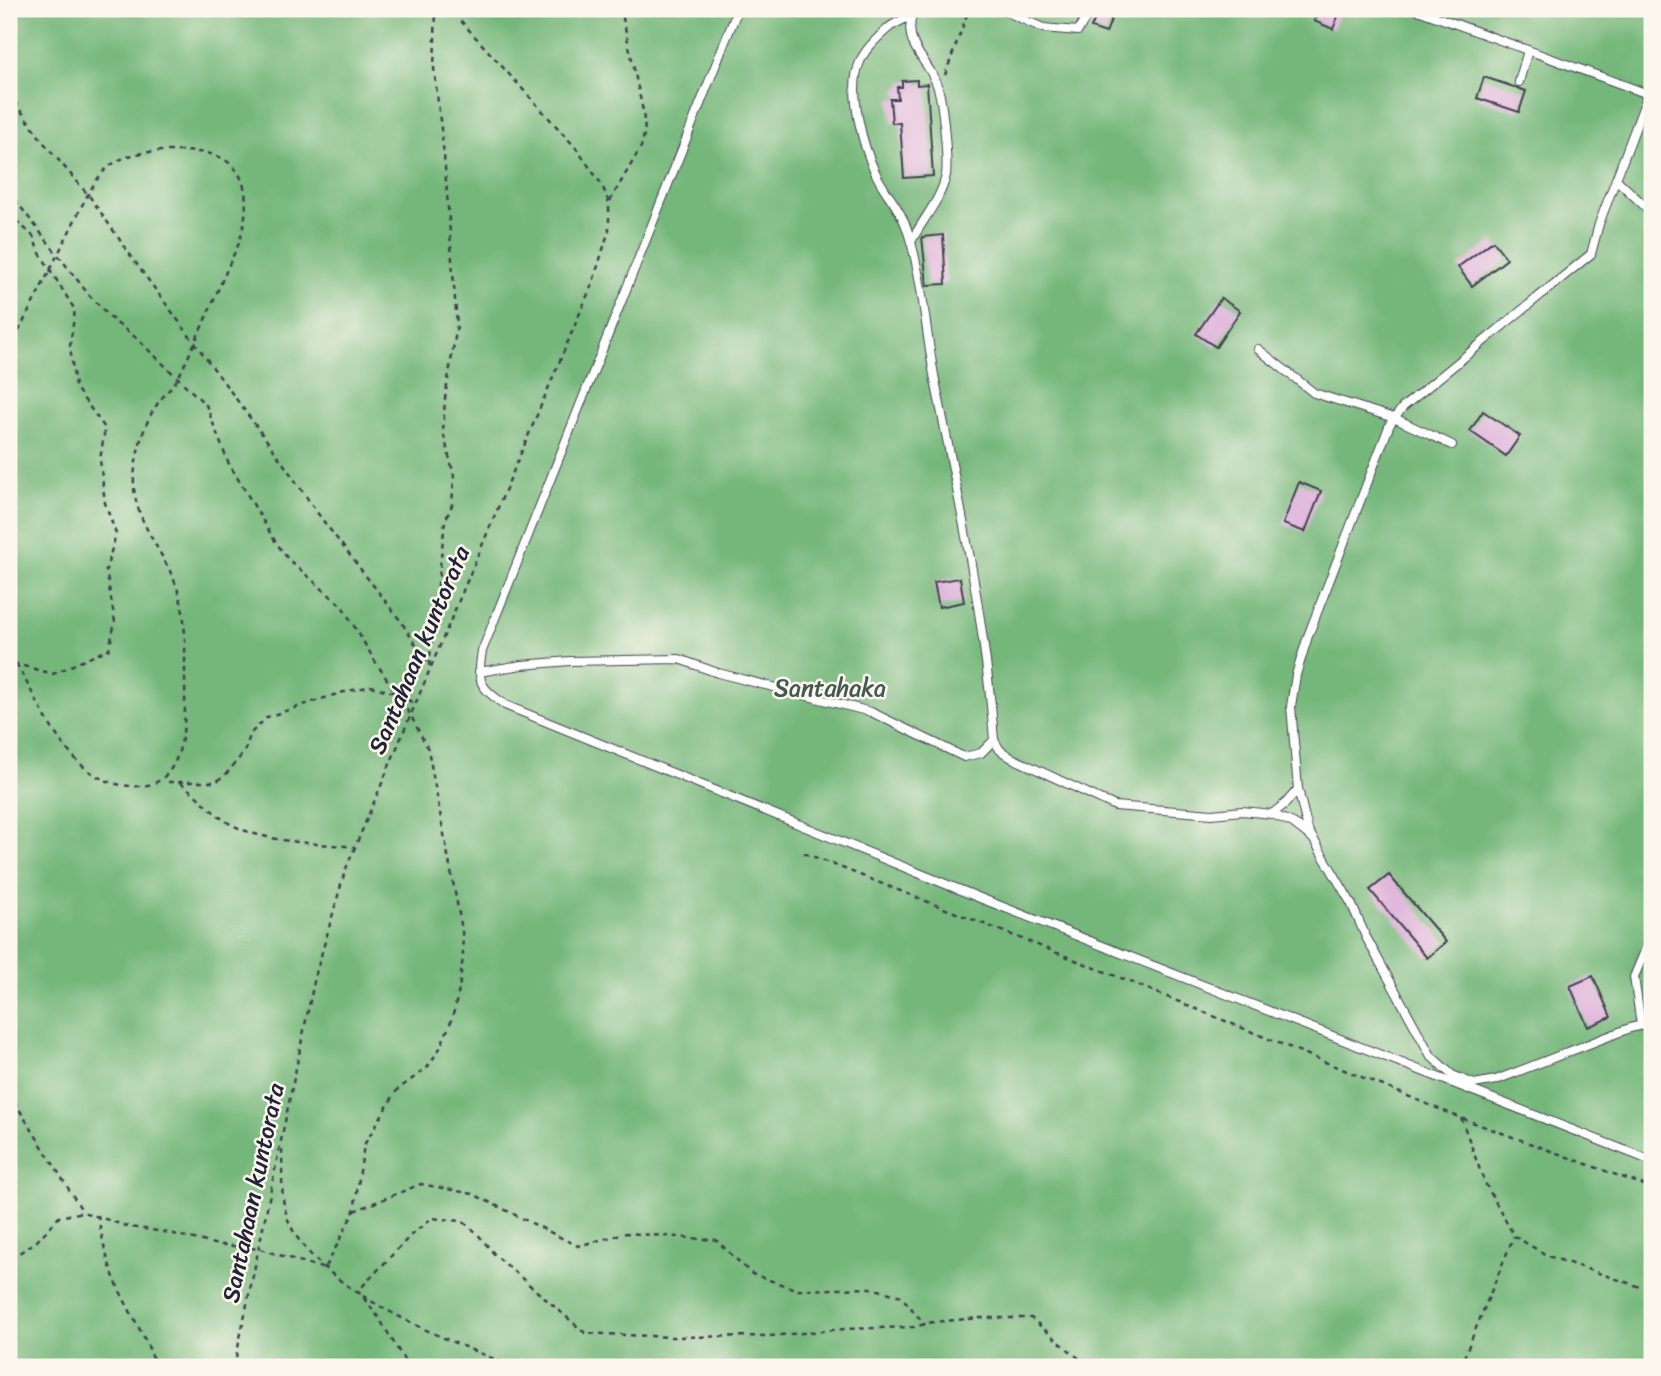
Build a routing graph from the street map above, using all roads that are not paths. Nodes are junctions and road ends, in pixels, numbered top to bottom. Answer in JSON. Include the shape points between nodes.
{"nodes":[{"id":1,"x":738,"y":9,"type":"edge"},
{"id":2,"x":1000,"y":9,"type":"edge"},
{"id":3,"x":1091,"y":9,"type":"edge"},
{"id":4,"x":1415,"y":9,"type":"edge"},
{"id":5,"x":914,"y":12,"type":"edge"},
{"id":6,"x":1528,"y":50,"type":"junction"},
{"id":7,"x":1519,"y":82,"type":"dead end"},
{"id":8,"x":1652,"y":84,"type":"edge"},
{"id":9,"x":1648,"y":94,"type":"junction"},
{"id":10,"x":1616,"y":179,"type":"junction"},
{"id":11,"x":1652,"y":213,"type":"edge"},
{"id":12,"x":911,"y":242,"type":"junction"},
{"id":13,"x":1258,"y":349,"type":"dead end"},
{"id":14,"x":1394,"y":418,"type":"junction"},
{"id":15,"x":1452,"y":445,"type":"dead end"},
{"id":16,"x":479,"y":672,"type":"junction"},
{"id":17,"x":994,"y":740,"type":"junction"},
{"id":18,"x":1298,"y":789,"type":"junction"},
{"id":19,"x":1272,"y":814,"type":"junction"},
{"id":20,"x":1313,"y":839,"type":"junction"},
{"id":21,"x":1652,"y":934,"type":"edge"},
{"id":22,"x":1652,"y":1023,"type":"edge"},
{"id":23,"x":1641,"y":1026,"type":"junction"},
{"id":24,"x":1652,"y":1161,"type":"edge"}],
"edges":[{"from":1,"to":16,"type":"lane","via":[[482,651]]},
{"from":2,"to":3,"type":"lane","via":[[1043,28],[1078,32]]},
{"from":4,"to":6,"type":"lane"},
{"from":5,"to":12,"type":"lane","via":[[908,29],[937,86],[947,172]]},
{"from":5,"to":12,"type":"lane","via":[[873,42],[859,62],[856,117],[876,175],[899,207]]},
{"from":6,"to":7,"type":"lane"},
{"from":6,"to":9,"type":"lane"},
{"from":8,"to":9,"type":"lane"},
{"from":9,"to":10,"type":"lane"},
{"from":10,"to":11,"type":"lane"},
{"from":10,"to":14,"type":"lane","via":[[1591,254]]},
{"from":12,"to":17,"type":"lane","via":[[958,486]]},
{"from":13,"to":14,"type":"lane","via":[[1314,393]]},
{"from":14,"to":15,"type":"lane"},
{"from":14,"to":18,"type":"lane","via":[[1296,675],[1290,706]]},
{"from":16,"to":17,"type":"lane","via":[[570,661],[679,659],[871,712],[964,757],[981,753]]},
{"from":16,"to":24,"type":"lane","via":[[483,689],[505,705],[980,898]]},
{"from":17,"to":19,"type":"lane","via":[[1010,757],[1115,806]]},
{"from":18,"to":19,"type":"lane"},
{"from":18,"to":20,"type":"lane"},
{"from":19,"to":20,"type":"lane"},
{"from":20,"to":23,"type":"lane","via":[[1431,1056],[1452,1075],[1474,1084],[1496,1080]]},
{"from":21,"to":23,"type":"lane","via":[[1634,977]]},
{"from":22,"to":23,"type":"lane"}]}
